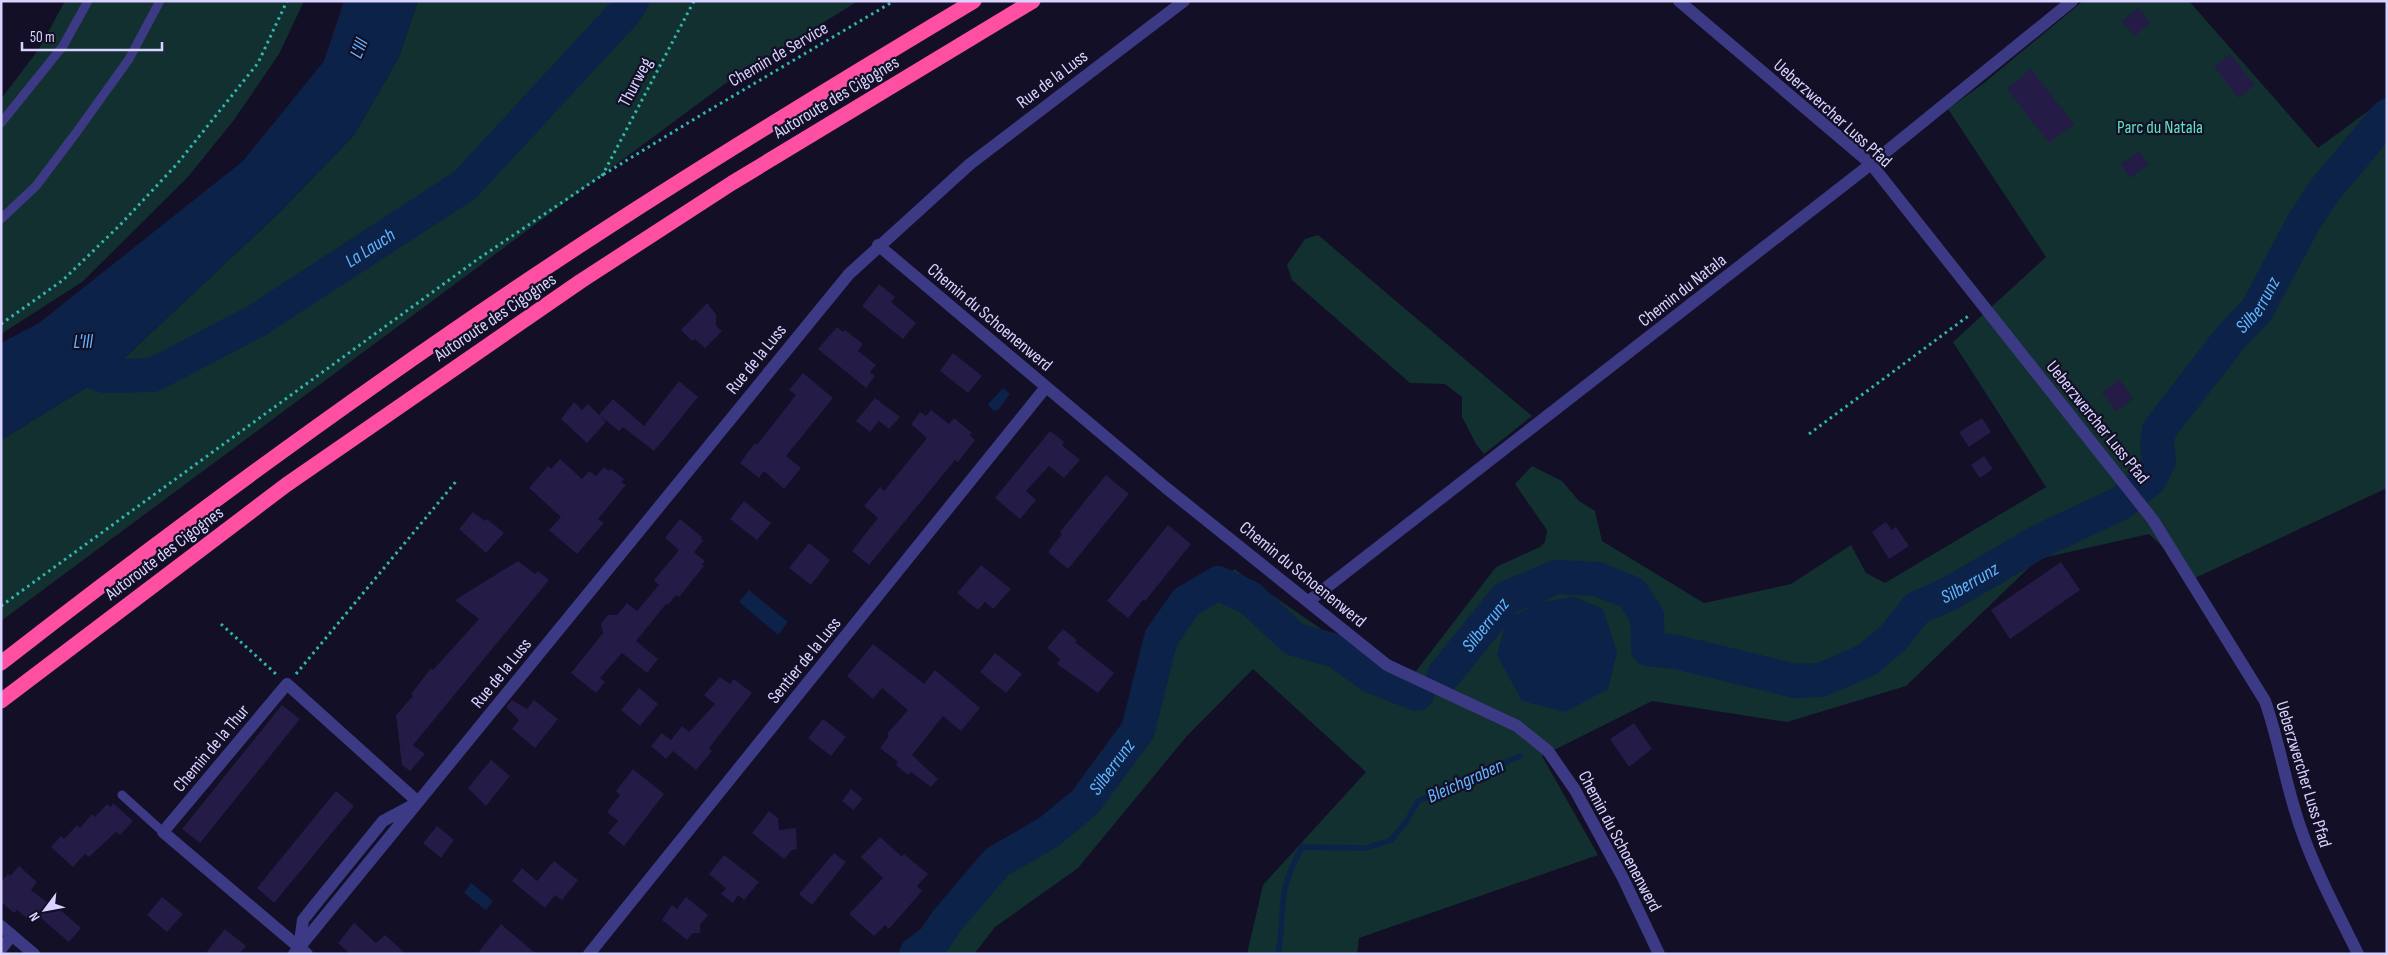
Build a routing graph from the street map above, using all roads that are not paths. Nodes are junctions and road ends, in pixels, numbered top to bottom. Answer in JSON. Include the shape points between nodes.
{"nodes":[{"id":1,"x":88,"y":1,"type":"edge"},
{"id":2,"x":160,"y":1,"type":"edge"},
{"id":3,"x":974,"y":1,"type":"edge"},
{"id":4,"x":1034,"y":1,"type":"edge"},
{"id":5,"x":1184,"y":1,"type":"edge"},
{"id":6,"x":1679,"y":1,"type":"edge"},
{"id":7,"x":2072,"y":1,"type":"edge"},
{"id":8,"x":1,"y":123,"type":"edge"},
{"id":9,"x":1871,"y":164,"type":"junction"},
{"id":10,"x":1,"y":219,"type":"edge"},
{"id":11,"x":878,"y":245,"type":"junction"},
{"id":12,"x":1046,"y":387,"type":"junction"},
{"id":13,"x":1309,"y":601,"type":"junction"},
{"id":14,"x":1,"y":663,"type":"edge"},
{"id":15,"x":1,"y":701,"type":"edge"},
{"id":16,"x":122,"y":795,"type":"dead end"},
{"id":17,"x":418,"y":802,"type":"junction"},
{"id":18,"x":163,"y":832,"type":"junction"},
{"id":19,"x":1,"y":926,"type":"edge"},
{"id":20,"x":12,"y":935,"type":"junction"},
{"id":21,"x":1,"y":949,"type":"edge"},
{"id":22,"x":300,"y":952,"type":"edge"},
{"id":23,"x":34,"y":954,"type":"edge"},
{"id":24,"x":589,"y":954,"type":"edge"},
{"id":25,"x":1659,"y":954,"type":"edge"},
{"id":26,"x":2358,"y":954,"type":"edge"}],
"edges":[{"from":1,"to":8,"type":"lane","via":[[63,46]]},
{"from":2,"to":10,"type":"lane","via":[[130,59],[76,134],[36,186]]},
{"from":3,"to":14,"type":"highway","name":"Autoroute des Cigognes","via":[[566,254],[270,460]]},
{"from":4,"to":15,"type":"highway","name":"Autoroute des Cigognes","via":[[741,177],[573,287],[286,484]]},
{"from":5,"to":11,"type":"street","name":"Rue de la Luss","via":[[970,164]]},
{"from":6,"to":9,"type":"street","name":"Ueberzwercher Luss Pfad"},
{"from":7,"to":9,"type":"street","name":"Chemin du Natala"},
{"from":9,"to":13,"type":"street","name":"Chemin du Natala"},
{"from":9,"to":26,"type":"street","name":"Ueberzwercher Luss Pfad","via":[[2142,504],[2265,701],[2300,827],[2316,871]]},
{"from":11,"to":12,"type":"street","name":"Chemin du Schoenenwerd"},
{"from":11,"to":17,"type":"street","name":"Rue de la Luss","via":[[849,274]]},
{"from":12,"to":13,"type":"street","name":"Chemin du Schoenenwerd"},
{"from":12,"to":24,"type":"street","name":"Sentier de la Luss"},
{"from":13,"to":25,"type":"street","name":"Chemin du Schoenenwerd","via":[[1388,664],[1517,726],[1548,751],[1575,790],[1623,878]]},
{"from":16,"to":18,"type":"lane"},
{"from":17,"to":18,"type":"street","name":"Chemin de la Thur","via":[[287,684]]},
{"from":17,"to":22,"type":"street","name":"Rue de la Luss"},
{"from":18,"to":22,"type":"street"},
{"from":19,"to":20,"type":"street"},
{"from":20,"to":21,"type":"street"},
{"from":20,"to":23,"type":"street"}]}
